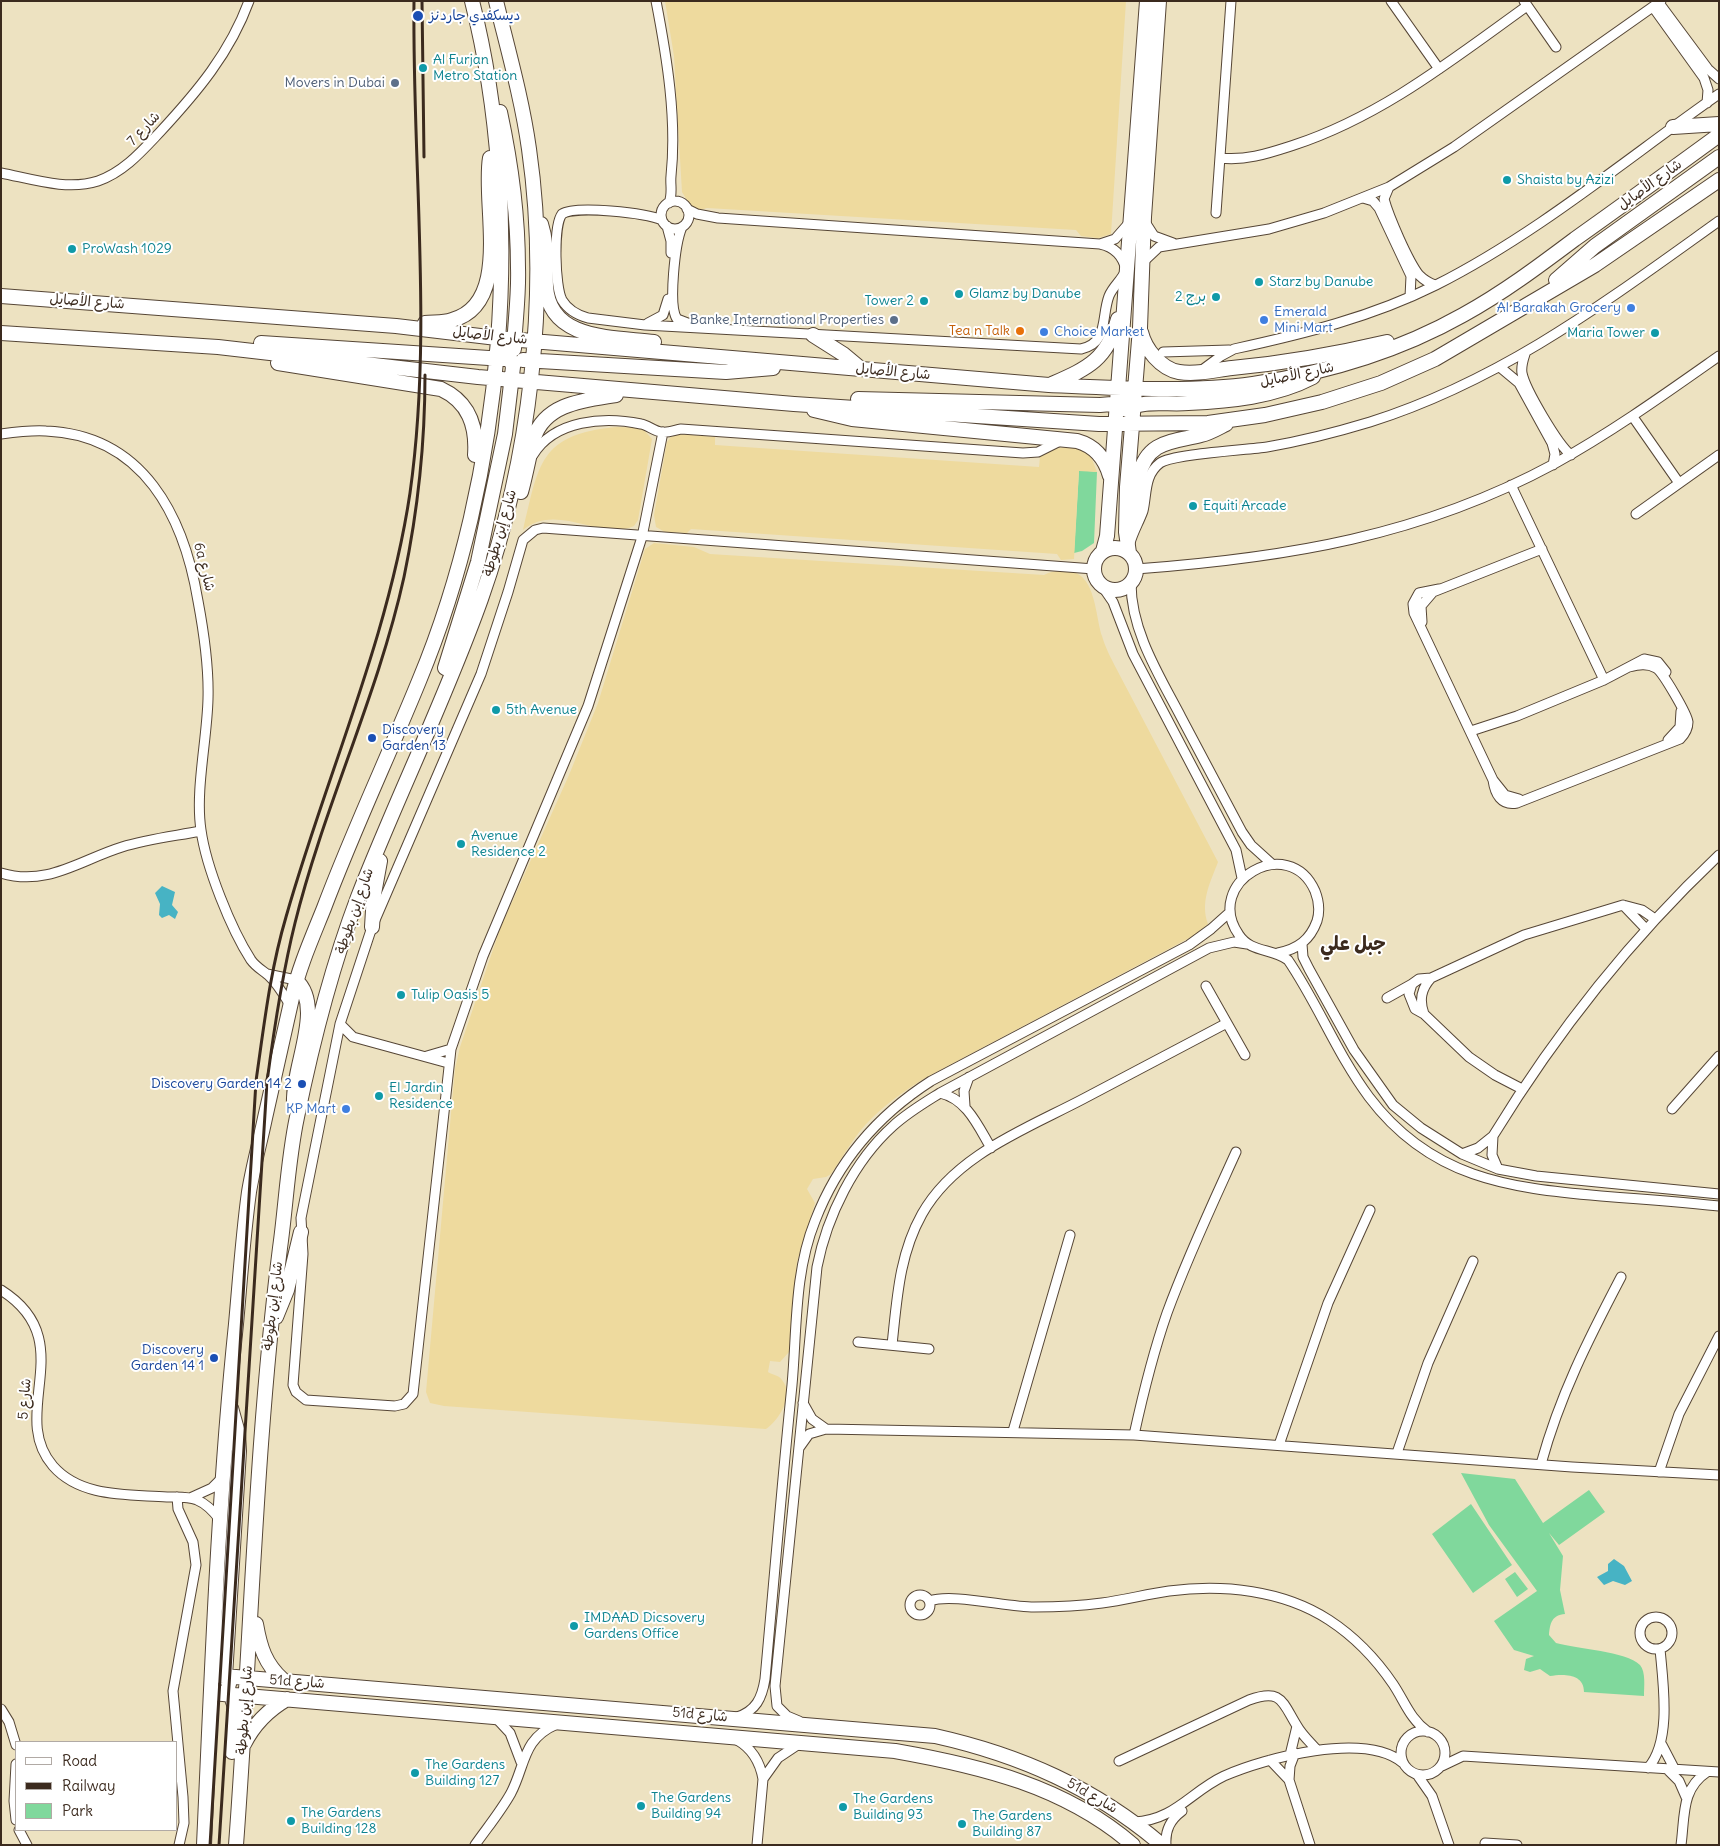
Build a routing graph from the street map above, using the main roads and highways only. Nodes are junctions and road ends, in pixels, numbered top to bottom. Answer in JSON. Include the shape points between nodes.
{"nodes":[{"id":1,"x":472,"y":1,"type":"edge"},
{"id":2,"x":496,"y":1,"type":"edge"},
{"id":3,"x":1146,"y":1,"type":"edge"},
{"id":4,"x":1159,"y":1,"type":"edge"},
{"id":5,"x":484,"y":48,"type":"junction"},
{"id":6,"x":1719,"y":124,"type":"edge"},
{"id":7,"x":1672,"y":127,"type":"road end"},
{"id":8,"x":494,"y":130,"type":"junction"},
{"id":9,"x":1719,"y":135,"type":"edge"},
{"id":10,"x":1719,"y":157,"type":"edge"},
{"id":11,"x":1719,"y":180,"type":"edge"},
{"id":12,"x":535,"y":206,"type":"junction"},
{"id":13,"x":1125,"y":294,"type":"junction"},
{"id":14,"x":1,"y":296,"type":"edge"},
{"id":15,"x":1539,"y":296,"type":"junction"},
{"id":16,"x":516,"y":325,"type":"junction"},
{"id":17,"x":396,"y":326,"type":"junction"},
{"id":18,"x":534,"y":326,"type":"junction"},
{"id":19,"x":1140,"y":328,"type":"junction"},
{"id":20,"x":1,"y":333,"type":"edge"},
{"id":21,"x":1427,"y":333,"type":"junction"},
{"id":22,"x":813,"y":335,"type":"road end"},
{"id":23,"x":487,"y":337,"type":"junction"},
{"id":24,"x":515,"y":339,"type":"junction"},
{"id":25,"x":533,"y":341,"type":"junction"},
{"id":26,"x":189,"y":345,"type":"junction"},
{"id":27,"x":218,"y":347,"type":"junction"},
{"id":28,"x":726,"y":358,"type":"junction"},
{"id":29,"x":489,"y":359,"type":"junction"},
{"id":30,"x":513,"y":360,"type":"junction"},
{"id":31,"x":531,"y":360,"type":"junction"},
{"id":32,"x":546,"y":361,"type":"junction"},
{"id":33,"x":799,"y":365,"type":"junction"},
{"id":34,"x":861,"y":369,"type":"junction"},
{"id":35,"x":494,"y":379,"type":"junction"},
{"id":36,"x":512,"y":380,"type":"junction"},
{"id":37,"x":529,"y":382,"type":"junction"},
{"id":38,"x":544,"y":384,"type":"junction"},
{"id":39,"x":1049,"y":385,"type":"junction"},
{"id":40,"x":636,"y":391,"type":"junction"},
{"id":41,"x":492,"y":395,"type":"junction"},
{"id":42,"x":510,"y":397,"type":"junction"},
{"id":43,"x":1128,"y":403,"type":"junction"},
{"id":44,"x":794,"y":404,"type":"junction"},
{"id":45,"x":810,"y":404,"type":"junction"},
{"id":46,"x":1234,"y":419,"type":"junction"},
{"id":47,"x":1115,"y":424,"type":"junction"},
{"id":48,"x":1111,"y":480,"type":"junction"},
{"id":49,"x":478,"y":488,"type":"junction"},
{"id":50,"x":1126,"y":532,"type":"junction"},
{"id":51,"x":1129,"y":550,"type":"junction"},
{"id":52,"x":1103,"y":551,"type":"junction"},
{"id":53,"x":421,"y":750,"type":"junction"},
{"id":54,"x":387,"y":826,"type":"junction"},
{"id":55,"x":372,"y":927,"type":"road end"},
{"id":56,"x":296,"y":980,"type":"junction"},
{"id":57,"x":296,"y":1121,"type":"junction"},
{"id":58,"x":301,"y":1232,"type":"road end"},
{"id":59,"x":269,"y":1334,"type":"junction"},
{"id":60,"x":228,"y":1402,"type":"junction"},
{"id":61,"x":252,"y":1604,"type":"junction"},
{"id":62,"x":219,"y":1675,"type":"junction"},
{"id":63,"x":247,"y":1677,"type":"junction"},
{"id":64,"x":283,"y":1680,"type":"junction"},
{"id":65,"x":211,"y":1692,"type":"junction"},
{"id":66,"x":238,"y":1695,"type":"junction"},
{"id":67,"x":287,"y":1699,"type":"junction"},
{"id":68,"x":242,"y":1749,"type":"junction"},
{"id":69,"x":236,"y":1838,"type":"edge"},
{"id":70,"x":204,"y":1845,"type":"edge"},
{"id":71,"x":1133,"y":1845,"type":"edge"},
{"id":72,"x":1162,"y":1845,"type":"edge"}],
"edges":[{"from":1,"to":5,"type":"main road","name":"شارع إبن بطوطة"},
{"from":2,"to":12,"type":"main road","name":"شارع إبن بطوطة","via":[[525,124]]},
{"from":3,"to":13,"type":"main road"},
{"from":4,"to":19,"type":"main road"},
{"from":5,"to":8,"type":"main road","name":"شارع إبن بطوطة"},
{"from":5,"to":16,"type":"main road","via":[[505,135],[515,206]]},
{"from":6,"to":7,"type":"main road"},
{"from":8,"to":17,"type":"main road","via":[[488,180],[490,247],[487,286],[473,308],[454,320]]},
{"from":8,"to":23,"type":"main road","name":"شارع إبن بطوطة","via":[[501,227]]},
{"from":9,"to":21,"type":"main road","name":"شارع الأصايل","via":[[1507,289]]},
{"from":10,"to":15,"type":"main road","via":[[1586,253]]},
{"from":11,"to":15,"type":"main road","name":"شارع الأصايل","via":[[1595,265]]},
{"from":12,"to":18,"type":"main road","name":"شارع إبن بطوطة"},
{"from":12,"to":28,"type":"main road","via":[[547,247],[549,301],[568,326],[590,335],[694,347]]},
{"from":13,"to":39,"type":"main road","via":[[1115,331],[1104,352],[1087,367]]},
{"from":13,"to":43,"type":"main road"},
{"from":14,"to":17,"type":"main road","name":"شارع الأصايل"},
{"from":15,"to":46,"type":"main road","name":"شارع الأصايل","via":[[1435,359],[1381,383],[1322,402]]},
{"from":16,"to":18,"type":"main road","via":[[525,333]]},
{"from":16,"to":24,"type":"main road"},
{"from":17,"to":23,"type":"main road","name":"شارع الأصايل"},
{"from":18,"to":25,"type":"main road","name":"شارع إبن بطوطة"},
{"from":19,"to":21,"type":"main road","via":[[1151,353],[1169,369],[1179,372],[1318,358]]},
{"from":19,"to":43,"type":"main road"},
{"from":20,"to":26,"type":"main road","name":"شارع الأصايل"},
{"from":21,"to":43,"type":"main road","name":"شارع الأصايل","via":[[1270,393],[1211,402]]},
{"from":22,"to":34,"type":"main road"},
{"from":23,"to":24,"type":"main road","name":"شارع الأصايل"},
{"from":23,"to":29,"type":"main road","name":"شارع إبن بطوطة"},
{"from":23,"to":30,"type":"main road"},
{"from":24,"to":25,"type":"main road","name":"شارع الأصايل"},
{"from":24,"to":30,"type":"main road"},
{"from":25,"to":28,"type":"main road","name":"شارع الأصايل"},
{"from":25,"to":30,"type":"main road"},
{"from":25,"to":31,"type":"main road","name":"شارع إبن بطوطة"},
{"from":26,"to":27,"type":"main road","name":"شارع الأصايل"},
{"from":26,"to":49,"type":"main road","via":[[450,393],[464,406],[473,423],[476,439],[474,474]]},
{"from":27,"to":29,"type":"main road","via":[[264,343]]},
{"from":27,"to":35,"type":"main road","name":"شارع الأصايل"},
{"from":28,"to":33,"type":"main road","name":"شارع الأصايل"},
{"from":29,"to":30,"type":"main road"},
{"from":29,"to":35,"type":"main road","name":"شارع إبن بطوطة"},
{"from":30,"to":31,"type":"main road"},
{"from":30,"to":35,"type":"main road"},
{"from":30,"to":36,"type":"main road"},
{"from":30,"to":37,"type":"main road"},
{"from":31,"to":32,"type":"main road"},
{"from":31,"to":37,"type":"main road","name":"شارع إبن بطوطة"},
{"from":32,"to":33,"type":"main road","via":[[726,372]]},
{"from":32,"to":38,"type":"main road","via":[[538,365],[536,373]]},
{"from":33,"to":34,"type":"main road","name":"شارع الأصايل"},
{"from":34,"to":39,"type":"main road","name":"شارع الأصايل"},
{"from":35,"to":36,"type":"main road","name":"شارع الأصايل"},
{"from":35,"to":41,"type":"main road","name":"شارع إبن بطوطة"},
{"from":36,"to":37,"type":"main road","name":"شارع الأصايل"},
{"from":36,"to":42,"type":"main road"},
{"from":37,"to":38,"type":"main road","name":"شارع الأصايل"},
{"from":37,"to":53,"type":"main road","name":"شارع إبن بطوطة","via":[[519,463],[496,552],[478,607]]},
{"from":38,"to":40,"type":"main road","name":"شارع الأصايل"},
{"from":39,"to":43,"type":"main road","name":"شارع الأصايل","via":[[1104,388]]},
{"from":40,"to":44,"type":"main road","name":"شارع الأصايل"},
{"from":40,"to":53,"type":"main road","via":[[571,403],[553,413],[538,429],[485,610],[450,701]]},
{"from":41,"to":42,"type":"main road","via":[[496,389],[503,388]]},
{"from":41,"to":49,"type":"main road","name":"شارع إبن بطوطة"},
{"from":42,"to":53,"type":"main road","via":[[481,553]]},
{"from":43,"to":45,"type":"main road","via":[[1082,405],[866,399]]},
{"from":43,"to":46,"type":"main road","name":"شارع الأصايل","via":[[1200,423]]},
{"from":43,"to":47,"type":"main road","name":"شارع الأصايل"},
{"from":43,"to":47,"type":"main road"},
{"from":43,"to":50,"type":"main road"},
{"from":44,"to":45,"type":"main road","name":"شارع الأصايل"},
{"from":44,"to":48,"type":"main road","via":[[852,419],[1069,440],[1093,446]]},
{"from":45,"to":47,"type":"main road","name":"شارع الأصايل"},
{"from":46,"to":50,"type":"main road","via":[[1206,434],[1166,442],[1152,452],[1142,468],[1135,515]]},
{"from":47,"to":48,"type":"main road"},
{"from":48,"to":52,"type":"main road"},
{"from":49,"to":56,"type":"main road","name":"شارع إبن بطوطة","via":[[433,645]]},
{"from":50,"to":51,"type":"main road"},
{"from":51,"to":52,"type":"main road"},
{"from":51,"to":52,"type":"main road","via":[[1136,569],[1131,583],[1114,590],[1102,586],[1095,575],[1096,559]]},
{"from":53,"to":54,"type":"main road","name":"شارع إبن بطوطة"},
{"from":54,"to":55,"type":"main road","via":[[374,894]]},
{"from":54,"to":57,"type":"main road","name":"شارع إبن بطوطة","via":[[348,928]]},
{"from":56,"to":57,"type":"main road","via":[[306,994],[309,1010],[294,1088]]},
{"from":56,"to":60,"type":"main road","name":"شارع إبن بطوطة","via":[[250,1184]]},
{"from":57,"to":59,"type":"main road","name":"شارع إبن بطوطة"},
{"from":58,"to":59,"type":"main road","via":[[287,1290]]},
{"from":59,"to":61,"type":"main road","name":"شارع إبن بطوطة"},
{"from":60,"to":62,"type":"main road","name":"شارع إبن بطوطة","via":[[220,1520]]},
{"from":60,"to":62,"type":"main road","via":[[236,1424],[239,1451]]},
{"from":61,"to":63,"type":"main road","name":"شارع إبن بطوطة"},
{"from":61,"to":64,"type":"main road","via":[[263,1654]]},
{"from":62,"to":63,"type":"main road","name":"51d شارع"},
{"from":62,"to":65,"type":"main road","name":"شارع إبن بطوطة"},
{"from":62,"to":66,"type":"main road"},
{"from":63,"to":64,"type":"main road","name":"51d شارع"},
{"from":63,"to":66,"type":"main road","name":"شارع إبن بطوطة"},
{"from":64,"to":72,"type":"main road","name":"51d شارع","via":[[935,1736],[970,1744],[1044,1770],[1134,1822]]},
{"from":65,"to":66,"type":"main road","name":"51d شارع"},
{"from":65,"to":70,"type":"main road","name":"شارع إبن بطوطة"},
{"from":66,"to":67,"type":"main road","name":"51d شارع"},
{"from":66,"to":68,"type":"main road","name":"شارع إبن بطوطة"},
{"from":66,"to":69,"type":"main road","via":[[230,1808]]},
{"from":67,"to":68,"type":"main road","via":[[255,1725]]},
{"from":67,"to":71,"type":"main road","name":"51d شارع","via":[[895,1751],[973,1766],[1020,1780],[1065,1800],[1106,1824]]},
{"from":68,"to":69,"type":"main road","name":"شارع إبن بطوطة"}]}
